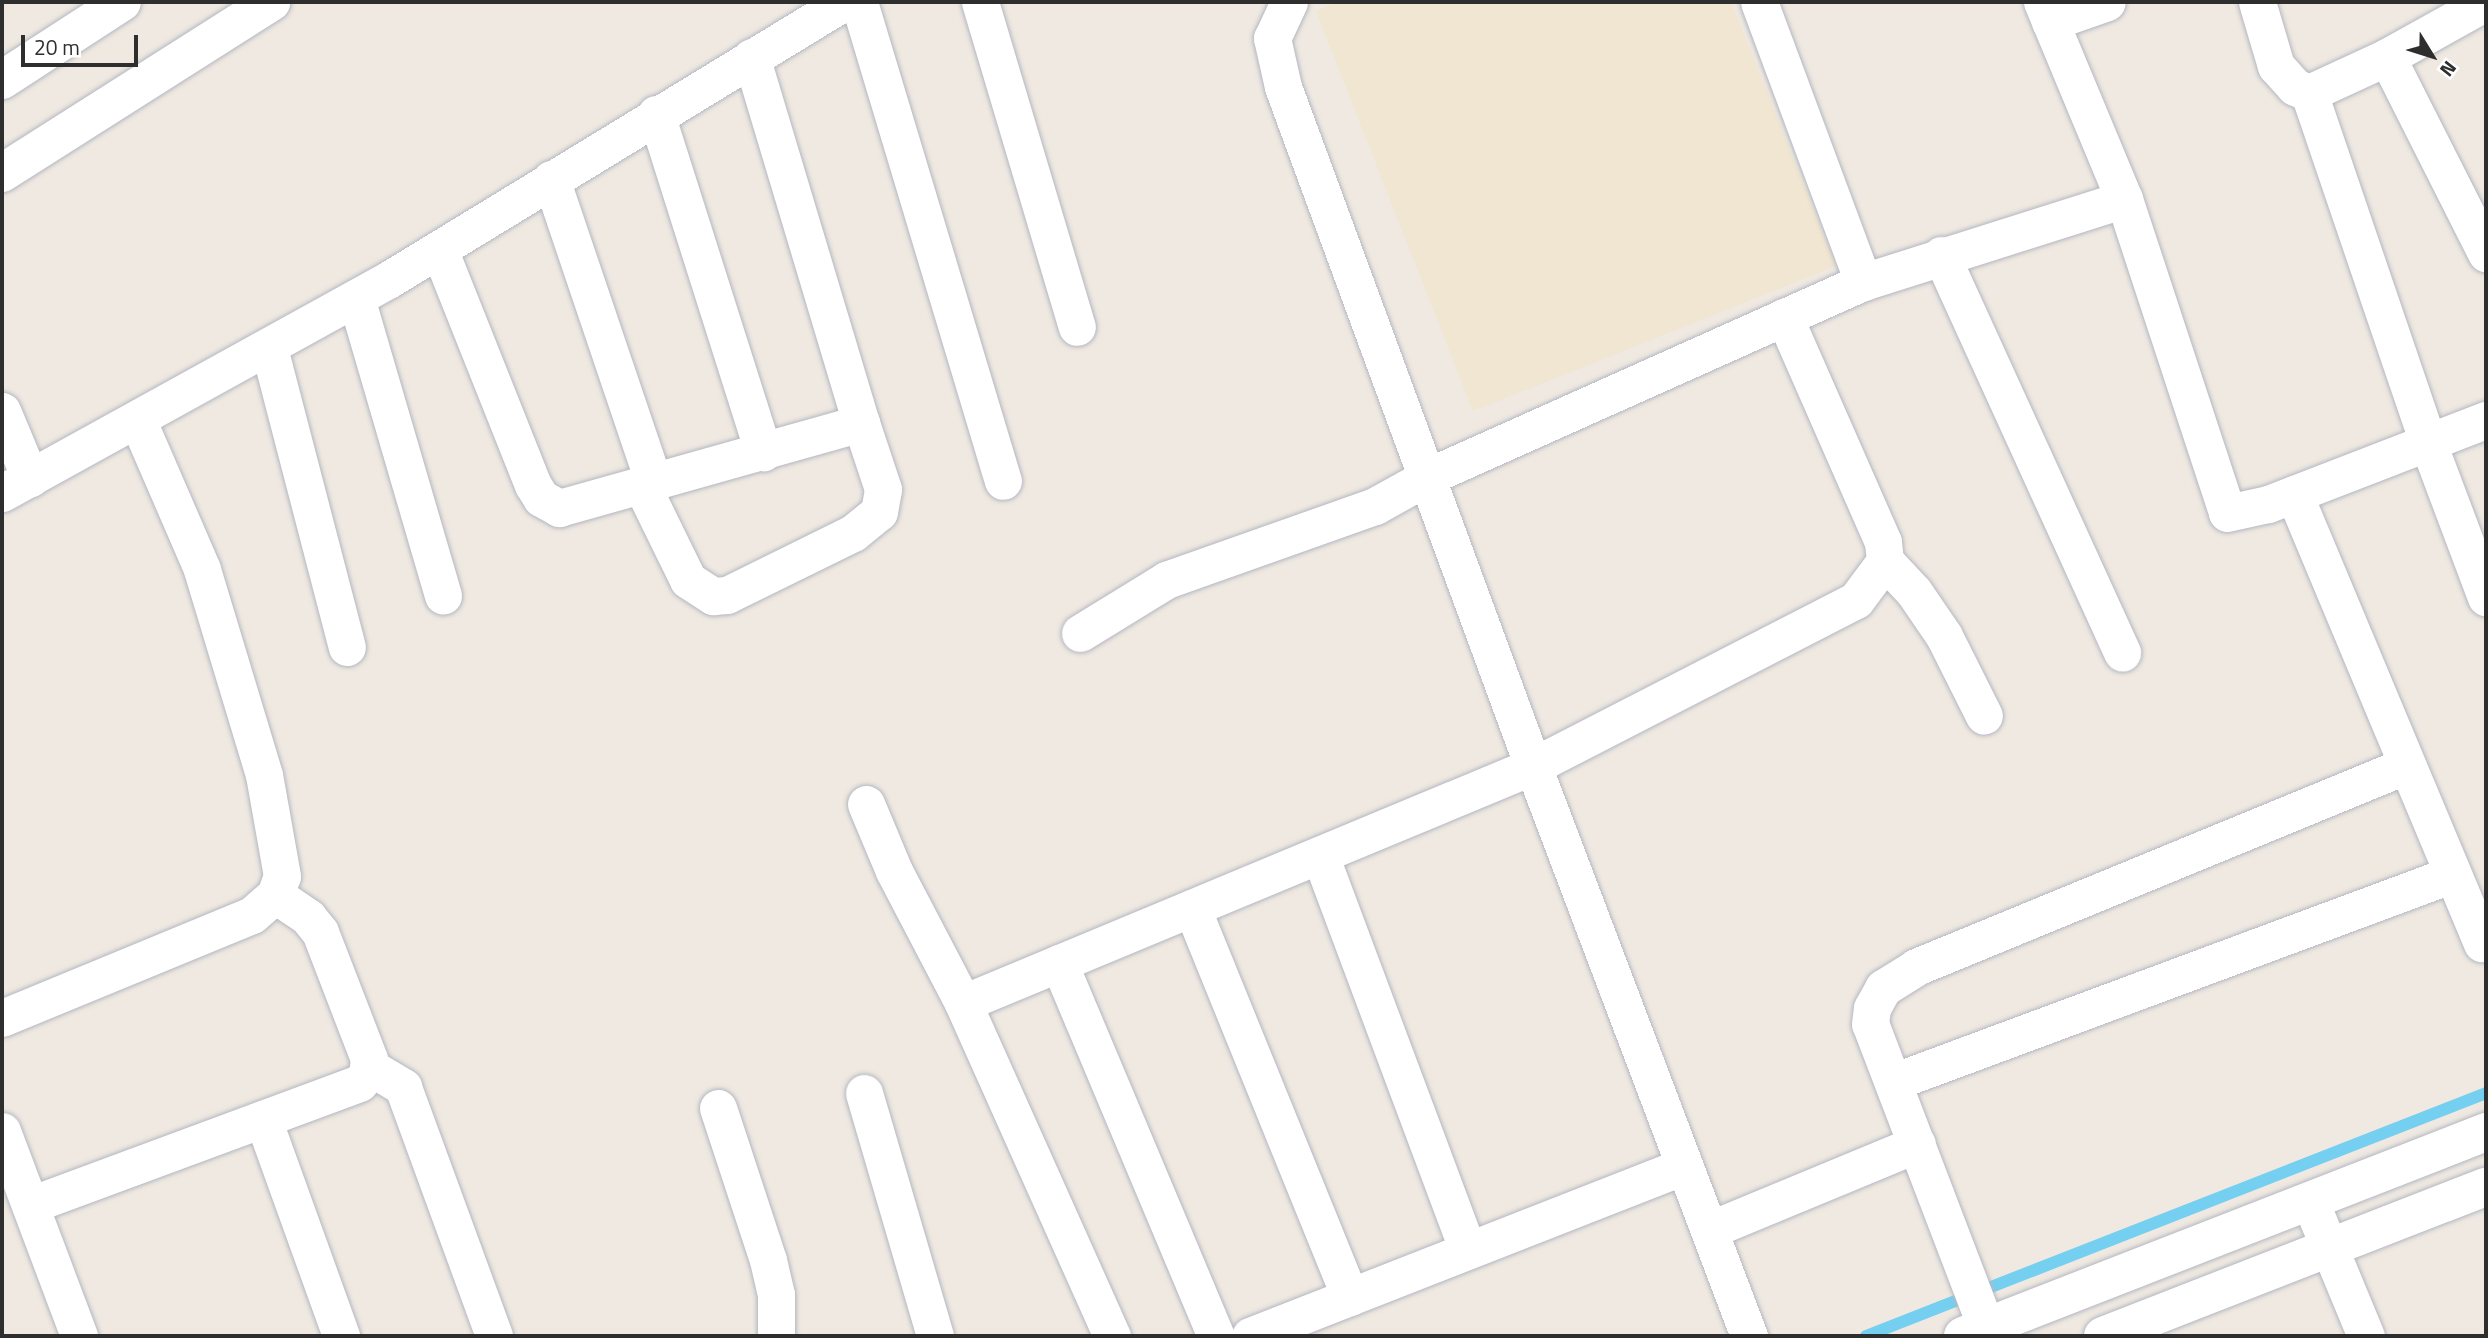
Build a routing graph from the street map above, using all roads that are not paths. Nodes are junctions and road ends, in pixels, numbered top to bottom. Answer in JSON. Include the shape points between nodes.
{"nodes":[{"id":1,"x":122,"y":2,"type":"edge"},
{"id":2,"x":271,"y":2,"type":"edge"},
{"id":3,"x":844,"y":2,"type":"edge"},
{"id":4,"x":859,"y":2,"type":"edge"},
{"id":5,"x":980,"y":2,"type":"edge"},
{"id":6,"x":1289,"y":2,"type":"edge"},
{"id":7,"x":1759,"y":2,"type":"edge"},
{"id":8,"x":2108,"y":2,"type":"edge"},
{"id":9,"x":2258,"y":2,"type":"edge"},
{"id":10,"x":2486,"y":2,"type":"edge"},
{"id":11,"x":2046,"y":12,"type":"edge"},
{"id":12,"x":751,"y":57,"type":"junction"},
{"id":13,"x":2387,"y":57,"type":"junction"},
{"id":14,"x":2,"y":80,"type":"edge"},
{"id":15,"x":2309,"y":93,"type":"junction"},
{"id":16,"x":656,"y":114,"type":"junction"},
{"id":17,"x":2,"y":173,"type":"edge"},
{"id":18,"x":551,"y":179,"type":"junction"},
{"id":19,"x":2124,"y":199,"type":"junction"},
{"id":20,"x":439,"y":249,"type":"junction"},
{"id":21,"x":2486,"y":253,"type":"edge"},
{"id":22,"x":1941,"y":255,"type":"junction"},
{"id":23,"x":1863,"y":282,"type":"junction"},
{"id":24,"x":356,"y":299,"type":"junction"},
{"id":25,"x":1784,"y":317,"type":"junction"},
{"id":26,"x":1077,"y":327,"type":"dead end"},
{"id":27,"x":269,"y":348,"type":"junction"},
{"id":28,"x":2,"y":411,"type":"edge"},
{"id":29,"x":2486,"y":420,"type":"edge"},
{"id":30,"x":138,"y":421,"type":"junction"},
{"id":31,"x":861,"y":423,"type":"junction"},
{"id":32,"x":2428,"y":443,"type":"junction"},
{"id":33,"x":763,"y":452,"type":"junction"},
{"id":34,"x":1427,"y":477,"type":"junction"},
{"id":35,"x":1003,"y":481,"type":"dead end"},
{"id":36,"x":16,"y":485,"type":"edge"},
{"id":37,"x":649,"y":486,"type":"junction"},
{"id":38,"x":2294,"y":494,"type":"junction"},
{"id":39,"x":1885,"y":561,"type":"junction"},
{"id":40,"x":443,"y":596,"type":"dead end"},
{"id":41,"x":2486,"y":597,"type":"edge"},
{"id":42,"x":1080,"y":634,"type":"dead end"},
{"id":43,"x":347,"y":647,"type":"dead end"},
{"id":44,"x":2122,"y":653,"type":"dead end"},
{"id":45,"x":1984,"y":716,"type":"dead end"},
{"id":46,"x":2407,"y":765,"type":"junction"},
{"id":47,"x":1533,"y":766,"type":"junction"},
{"id":48,"x":866,"y":804,"type":"dead end"},
{"id":49,"x":1320,"y":855,"type":"junction"},
{"id":50,"x":2453,"y":874,"type":"junction"},
{"id":51,"x":275,"y":895,"type":"junction"},
{"id":52,"x":1192,"y":908,"type":"junction"},
{"id":53,"x":2485,"y":946,"type":"edge"},
{"id":54,"x":1059,"y":963,"type":"junction"},
{"id":55,"x":963,"y":1003,"type":"junction"},
{"id":56,"x":2,"y":1017,"type":"edge"},
{"id":57,"x":370,"y":1068,"type":"junction"},
{"id":58,"x":1894,"y":1082,"type":"junction"},
{"id":59,"x":863,"y":1093,"type":"dead end"},
{"id":60,"x":718,"y":1108,"type":"dead end"},
{"id":61,"x":263,"y":1119,"type":"junction"},
{"id":62,"x":2,"y":1131,"type":"edge"},
{"id":63,"x":2486,"y":1132,"type":"edge"},
{"id":64,"x":1917,"y":1144,"type":"junction"},
{"id":65,"x":1684,"y":1166,"type":"junction"},
{"id":66,"x":2486,"y":1187,"type":"edge"},
{"id":67,"x":2310,"y":1201,"type":"junction"},
{"id":68,"x":30,"y":1205,"type":"junction"},
{"id":69,"x":1709,"y":1230,"type":"junction"},
{"id":70,"x":2330,"y":1248,"type":"junction"},
{"id":71,"x":1468,"y":1250,"type":"junction"},
{"id":72,"x":1350,"y":1297,"type":"junction"},
{"id":73,"x":1974,"y":1332,"type":"edge"},
{"id":74,"x":79,"y":1336,"type":"edge"},
{"id":75,"x":341,"y":1336,"type":"edge"},
{"id":76,"x":494,"y":1336,"type":"edge"},
{"id":77,"x":776,"y":1336,"type":"edge"},
{"id":78,"x":935,"y":1336,"type":"edge"},
{"id":79,"x":1112,"y":1336,"type":"edge"},
{"id":80,"x":1216,"y":1336,"type":"edge"},
{"id":81,"x":1250,"y":1336,"type":"edge"},
{"id":82,"x":1749,"y":1336,"type":"edge"},
{"id":83,"x":2103,"y":1336,"type":"edge"},
{"id":84,"x":2366,"y":1336,"type":"edge"}],
"edges":[{"from":1,"to":14,"type":"street"},
{"from":2,"to":17,"type":"street"},
{"from":3,"to":12,"type":"street"},
{"from":4,"to":35,"type":"street"},
{"from":5,"to":26,"type":"street"},
{"from":6,"to":34,"type":"street","via":[[1272,38],[1283,88]]},
{"from":7,"to":23,"type":"street"},
{"from":8,"to":11,"type":"street"},
{"from":9,"to":15,"type":"street","via":[[2276,66],[2295,87]]},
{"from":10,"to":13,"type":"street"},
{"from":11,"to":19,"type":"street"},
{"from":12,"to":16,"type":"street"},
{"from":12,"to":31,"type":"street"},
{"from":13,"to":15,"type":"street"},
{"from":13,"to":21,"type":"street"},
{"from":15,"to":32,"type":"street"},
{"from":16,"to":18,"type":"street"},
{"from":16,"to":33,"type":"street"},
{"from":18,"to":20,"type":"street"},
{"from":18,"to":37,"type":"street"},
{"from":19,"to":22,"type":"street"},
{"from":19,"to":38,"type":"street","via":[[2227,513]]},
{"from":20,"to":24,"type":"street"},
{"from":20,"to":37,"type":"street","via":[[541,498],[569,509]]},
{"from":22,"to":23,"type":"street"},
{"from":22,"to":44,"type":"street"},
{"from":23,"to":25,"type":"street"},
{"from":24,"to":27,"type":"street"},
{"from":24,"to":40,"type":"street"},
{"from":25,"to":34,"type":"street"},
{"from":25,"to":39,"type":"street","via":[[1883,542]]},
{"from":27,"to":30,"type":"street"},
{"from":27,"to":43,"type":"street"},
{"from":28,"to":36,"type":"street"},
{"from":29,"to":32,"type":"street"},
{"from":30,"to":36,"type":"street"},
{"from":30,"to":51,"type":"street","via":[[198,557],[264,775],[282,876]]},
{"from":31,"to":33,"type":"street"},
{"from":31,"to":37,"type":"street","via":[[883,489],[879,512],[853,533],[727,594],[713,596],[688,580]]},
{"from":32,"to":38,"type":"street"},
{"from":32,"to":41,"type":"street"},
{"from":33,"to":37,"type":"street"},
{"from":34,"to":42,"type":"street","via":[[1375,506],[1166,580]]},
{"from":34,"to":47,"type":"street"},
{"from":38,"to":46,"type":"street"},
{"from":39,"to":45,"type":"street","via":[[1914,592],[1944,636]]},
{"from":39,"to":47,"type":"street","via":[[1856,600]]},
{"from":46,"to":50,"type":"street"},
{"from":46,"to":58,"type":"street","via":[[1898,977],[1883,988],[1871,1008],[1870,1024]]},
{"from":47,"to":49,"type":"street"},
{"from":47,"to":65,"type":"street"},
{"from":48,"to":55,"type":"street","via":[[894,872]]},
{"from":49,"to":52,"type":"street"},
{"from":49,"to":71,"type":"street"},
{"from":50,"to":53,"type":"street"},
{"from":50,"to":58,"type":"street"},
{"from":51,"to":56,"type":"street","via":[[251,915]]},
{"from":51,"to":57,"type":"street","via":[[308,917],[320,932]]},
{"from":52,"to":54,"type":"street"},
{"from":52,"to":72,"type":"street"},
{"from":54,"to":55,"type":"street"},
{"from":54,"to":80,"type":"street"},
{"from":55,"to":79,"type":"street"},
{"from":57,"to":61,"type":"street","via":[[359,1083]]},
{"from":57,"to":76,"type":"street","via":[[403,1087]]},
{"from":58,"to":64,"type":"street"},
{"from":59,"to":78,"type":"street"},
{"from":60,"to":77,"type":"street","via":[[768,1260],[776,1294]]},
{"from":61,"to":68,"type":"street"},
{"from":61,"to":75,"type":"street"},
{"from":62,"to":68,"type":"street"},
{"from":63,"to":67,"type":"street"},
{"from":64,"to":69,"type":"street"},
{"from":64,"to":73,"type":"street"},
{"from":65,"to":69,"type":"street"},
{"from":65,"to":71,"type":"street"},
{"from":66,"to":70,"type":"street"},
{"from":67,"to":70,"type":"street"},
{"from":67,"to":73,"type":"street"},
{"from":68,"to":74,"type":"street"},
{"from":69,"to":82,"type":"street"},
{"from":70,"to":83,"type":"street"},
{"from":70,"to":84,"type":"street"},
{"from":71,"to":72,"type":"street"},
{"from":72,"to":81,"type":"street"}]}
